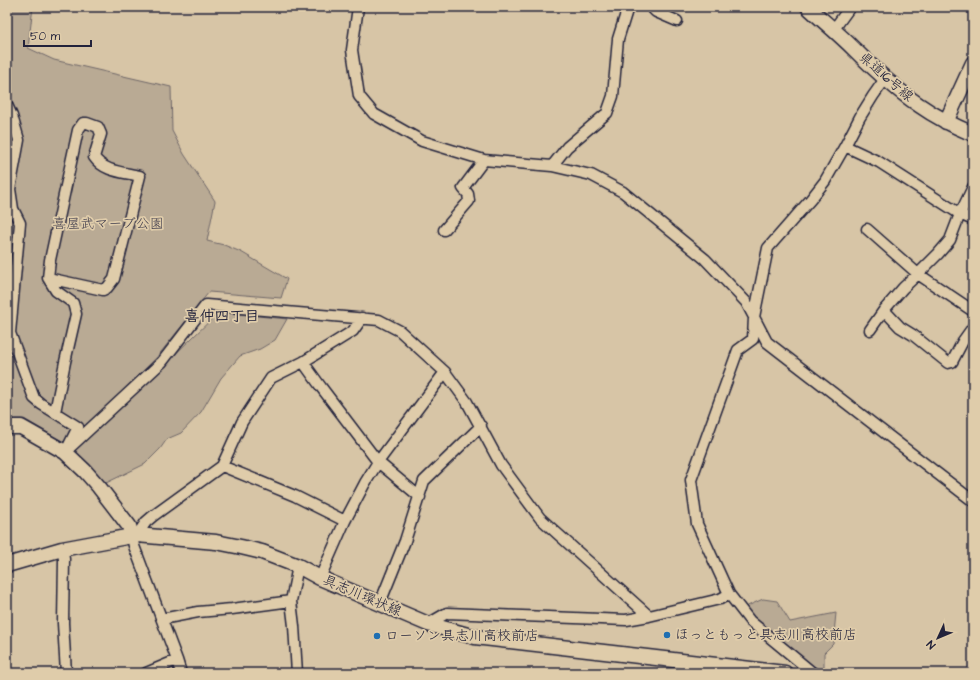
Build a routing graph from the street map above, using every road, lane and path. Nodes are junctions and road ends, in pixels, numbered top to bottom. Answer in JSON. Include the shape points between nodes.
{"nodes":[{"id":1,"x":358,"y":7,"type":"edge"},
{"id":2,"x":628,"y":7,"type":"edge"},
{"id":3,"x":651,"y":7,"type":"edge"},
{"id":4,"x":808,"y":7,"type":"edge"},
{"id":5,"x":850,"y":7,"type":"edge"},
{"id":6,"x":970,"y":7,"type":"edge"},
{"id":7,"x":973,"y":8,"type":"edge"},
{"id":8,"x":677,"y":21,"type":"dead end"},
{"id":9,"x":834,"y":29,"type":"junction"},
{"id":10,"x":973,"y":63,"type":"edge"},
{"id":11,"x":885,"y":79,"type":"junction"},
{"id":12,"x":7,"y":105,"type":"edge"},
{"id":13,"x":946,"y":122,"type":"junction"},
{"id":14,"x":973,"y":134,"type":"edge"},
{"id":15,"x":845,"y":146,"type":"junction"},
{"id":16,"x":484,"y":160,"type":"junction"},
{"id":17,"x":552,"y":166,"type":"junction"},
{"id":18,"x":973,"y":187,"type":"edge"},
{"id":19,"x":960,"y":214,"type":"junction"},
{"id":20,"x":973,"y":220,"type":"edge"},
{"id":21,"x":867,"y":229,"type":"dead end"},
{"id":22,"x":444,"y":230,"type":"dead end"},
{"id":23,"x":918,"y":274,"type":"junction"},
{"id":24,"x":48,"y":278,"type":"junction"},
{"id":25,"x":884,"y":310,"type":"junction"},
{"id":26,"x":973,"y":311,"type":"edge"},
{"id":27,"x":754,"y":317,"type":"junction"},
{"id":28,"x":362,"y":318,"type":"junction"},
{"id":29,"x":973,"y":327,"type":"edge"},
{"id":30,"x":870,"y":330,"type":"dead end"},
{"id":31,"x":303,"y":362,"type":"junction"},
{"id":32,"x":445,"y":372,"type":"junction"},
{"id":33,"x":55,"y":412,"type":"junction"},
{"id":34,"x":481,"y":426,"type":"junction"},
{"id":35,"x":7,"y":427,"type":"edge"},
{"id":36,"x":65,"y":452,"type":"junction"},
{"id":37,"x":378,"y":462,"type":"junction"},
{"id":38,"x":222,"y":466,"type":"junction"},
{"id":39,"x":420,"y":497,"type":"junction"},
{"id":40,"x":973,"y":501,"type":"edge"},
{"id":41,"x":345,"y":521,"type":"junction"},
{"id":42,"x":134,"y":535,"type":"junction"},
{"id":43,"x":62,"y":549,"type":"junction"},
{"id":44,"x":7,"y":565,"type":"edge"},
{"id":45,"x":298,"y":566,"type":"junction"},
{"id":46,"x":320,"y":578,"type":"junction"},
{"id":47,"x":729,"y":594,"type":"junction"},
{"id":48,"x":291,"y":601,"type":"junction"},
{"id":49,"x":380,"y":604,"type":"junction"},
{"id":50,"x":649,"y":616,"type":"junction"},
{"id":51,"x":162,"y":619,"type":"junction"},
{"id":52,"x":428,"y":624,"type":"junction"},
{"id":53,"x":177,"y":660,"type":"junction"},
{"id":54,"x":770,"y":672,"type":"edge"},
{"id":55,"x":66,"y":673,"type":"edge"},
{"id":56,"x":146,"y":673,"type":"edge"},
{"id":57,"x":181,"y":673,"type":"edge"},
{"id":58,"x":297,"y":673,"type":"edge"},
{"id":59,"x":785,"y":673,"type":"edge"},
{"id":60,"x":813,"y":673,"type":"edge"}],
"edges":[{"from":1,"to":16,"type":"street","via":[[352,50],[359,96],[374,114],[422,141]]},
{"from":2,"to":17,"type":"street","via":[[618,39],[613,96],[607,113],[568,147]]},
{"from":3,"to":8,"type":"street","via":[[656,12]]},
{"from":4,"to":9,"type":"main road","name":"県道16号線"},
{"from":5,"to":9,"type":"street"},
{"from":6,"to":7,"type":"street"},
{"from":9,"to":11,"type":"main road","name":"県道16号線"},
{"from":10,"to":13,"type":"main road"},
{"from":11,"to":13,"type":"main road","name":"県道16号線","via":[[918,105]]},
{"from":11,"to":15,"type":"street"},
{"from":12,"to":33,"type":"street","via":[[19,140],[10,189],[13,209],[20,223],[10,333],[34,398]]},
{"from":13,"to":14,"type":"main road","name":"県道16号線"},
{"from":15,"to":19,"type":"street","via":[[879,162]]},
{"from":15,"to":27,"type":"street","via":[[825,181],[768,248]]},
{"from":16,"to":17,"type":"street"},
{"from":16,"to":22,"type":"street","via":[[463,188],[468,194],[469,201]]},
{"from":17,"to":27,"type":"street","via":[[591,175],[623,192],[705,259],[746,302]]},
{"from":18,"to":19,"type":"street"},
{"from":19,"to":20,"type":"street"},
{"from":19,"to":23,"type":"street","via":[[950,240]]},
{"from":21,"to":23,"type":"street"},
{"from":23,"to":25,"type":"street"},
{"from":23,"to":26,"type":"street"},
{"from":24,"to":24,"type":"street","via":[[78,130],[87,123],[98,127],[100,134],[94,157],[98,162],[109,169],[140,176],[114,278],[107,288],[103,290]]},
{"from":24,"to":33,"type":"street","via":[[56,291],[73,303],[76,314]]},
{"from":25,"to":29,"type":"street","via":[[900,328],[913,335],[948,363],[952,362]]},
{"from":25,"to":30,"type":"street"},
{"from":27,"to":40,"type":"street","via":[[767,342]]},
{"from":27,"to":47,"type":"street","via":[[753,339],[738,350],[691,480],[697,524]]},
{"from":28,"to":31,"type":"street","via":[[353,331]]},
{"from":28,"to":32,"type":"street","via":[[379,320],[400,331]]},
{"from":28,"to":36,"type":"street","via":[[206,305],[162,362]]},
{"from":31,"to":37,"type":"street"},
{"from":31,"to":38,"type":"street","via":[[271,378],[242,422]]},
{"from":32,"to":34,"type":"street"},
{"from":32,"to":37,"type":"street"},
{"from":33,"to":36,"type":"street","via":[[78,426]]},
{"from":34,"to":39,"type":"street","via":[[424,482]]},
{"from":34,"to":50,"type":"street","via":[[501,465],[540,518]]},
{"from":35,"to":36,"type":"main road","via":[[21,427]]},
{"from":36,"to":42,"type":"main road","via":[[99,487]]},
{"from":37,"to":39,"type":"street"},
{"from":37,"to":41,"type":"street"},
{"from":38,"to":41,"type":"street","via":[[295,496]]},
{"from":38,"to":42,"type":"street","via":[[153,516]]},
{"from":39,"to":49,"type":"street"},
{"from":41,"to":46,"type":"street"},
{"from":42,"to":43,"type":"main road","name":"具志川環状線"},
{"from":42,"to":45,"type":"main road","name":"具志川環状線","via":[[241,546]]},
{"from":42,"to":51,"type":"street","via":[[134,546]]},
{"from":43,"to":44,"type":"main road","name":"具志川環状線"},
{"from":43,"to":55,"type":"street"},
{"from":45,"to":46,"type":"main road","name":"具志川環状線"},
{"from":45,"to":48,"type":"street"},
{"from":46,"to":49,"type":"main road","name":"具志川環状線"},
{"from":47,"to":50,"type":"street","via":[[720,599]]},
{"from":47,"to":60,"type":"street","via":[[750,621]]},
{"from":48,"to":51,"type":"street"},
{"from":48,"to":58,"type":"street"},
{"from":49,"to":52,"type":"main road","name":"具志川環状線"},
{"from":50,"to":52,"type":"street","via":[[626,620],[447,613]]},
{"from":51,"to":53,"type":"street"},
{"from":52,"to":54,"type":"main road","name":"具志川環状線","via":[[475,637]]},
{"from":53,"to":56,"type":"street"},
{"from":53,"to":57,"type":"street"},
{"from":54,"to":59,"type":"main road","name":"具志川環状線"}]}
